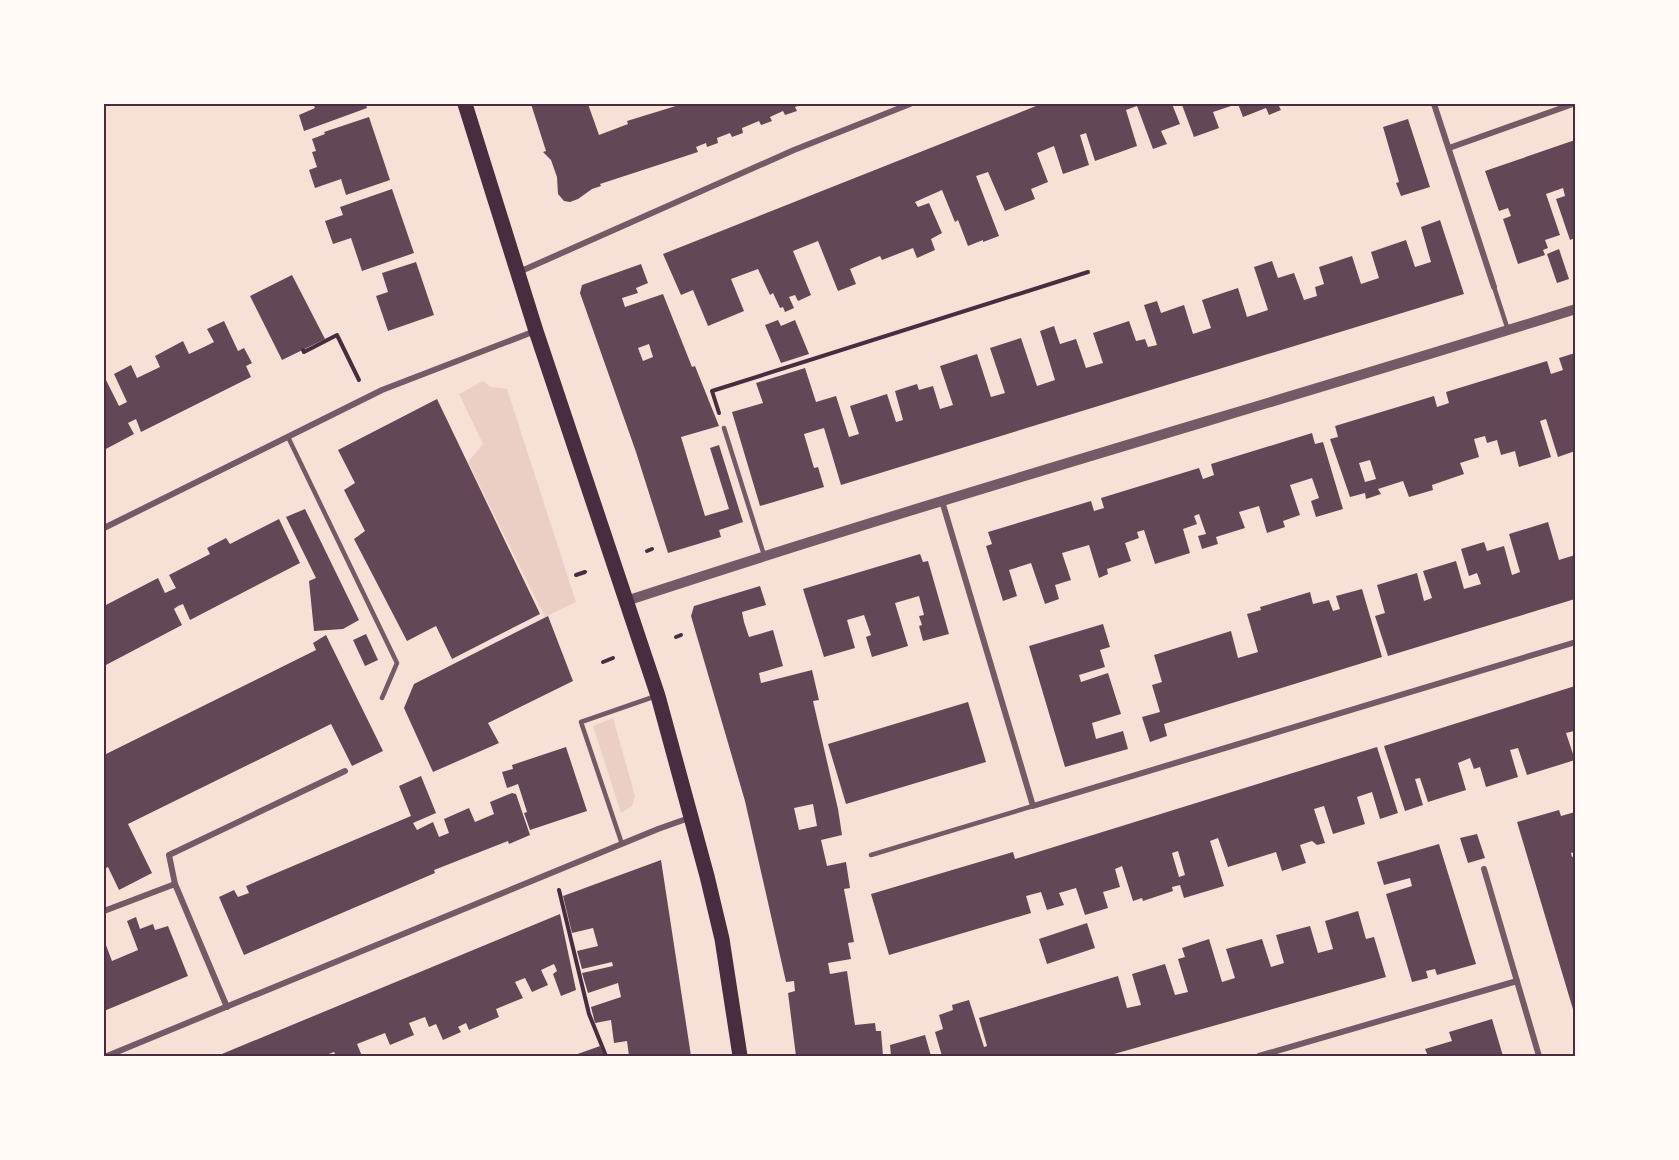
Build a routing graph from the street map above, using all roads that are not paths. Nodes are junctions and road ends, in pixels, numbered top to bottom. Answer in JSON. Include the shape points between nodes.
{"nodes":[{"id":1,"x":465,"y":104,"type":"edge"},
{"id":2,"x":910,"y":104,"type":"edge"},
{"id":3,"x":1434,"y":104,"type":"edge"},
{"id":4,"x":1573,"y":104,"type":"edge"},
{"id":5,"x":1449,"y":147,"type":"junction"},
{"id":6,"x":517,"y":273,"type":"junction"},
{"id":7,"x":1494,"y":287,"type":"joint"},
{"id":8,"x":1575,"y":309,"type":"edge"},
{"id":9,"x":1508,"y":330,"type":"junction"},
{"id":10,"x":536,"y":331,"type":"junction"},
{"id":11,"x":724,"y":428,"type":"road end"},
{"id":12,"x":288,"y":437,"type":"junction"},
{"id":13,"x":942,"y":500,"type":"junction"},
{"id":14,"x":104,"y":528,"type":"edge"},
{"id":15,"x":764,"y":555,"type":"junction"},
{"id":16,"x":626,"y":601,"type":"junction"},
{"id":17,"x":1575,"y":642,"type":"edge"},
{"id":18,"x":658,"y":696,"type":"junction"},
{"id":19,"x":381,"y":698,"type":"dead end"},
{"id":20,"x":345,"y":771,"type":"dead end"},
{"id":21,"x":1033,"y":806,"type":"junction"},
{"id":22,"x":692,"y":817,"type":"junction"},
{"id":23,"x":622,"y":844,"type":"junction"},
{"id":24,"x":871,"y":855,"type":"dead end"},
{"id":25,"x":1484,"y":869,"type":"dead end"},
{"id":26,"x":175,"y":884,"type":"junction"},
{"id":27,"x":104,"y":911,"type":"edge"},
{"id":28,"x":1517,"y":981,"type":"junction"},
{"id":29,"x":226,"y":1007,"type":"junction"},
{"id":30,"x":107,"y":1056,"type":"edge"},
{"id":31,"x":740,"y":1056,"type":"edge"},
{"id":32,"x":1259,"y":1056,"type":"edge"},
{"id":33,"x":1539,"y":1056,"type":"edge"}],
"edges":[{"from":1,"to":6,"type":"main road"},
{"from":2,"to":6,"type":"street","via":[[794,150]]},
{"from":3,"to":5,"type":"street"},
{"from":4,"to":5,"type":"street"},
{"from":5,"to":7,"type":"street"},
{"from":6,"to":10,"type":"main road"},
{"from":7,"to":9,"type":"lane"},
{"from":8,"to":9,"type":"street"},
{"from":9,"to":13,"type":"street"},
{"from":10,"to":12,"type":"street","via":[[382,390]]},
{"from":10,"to":16,"type":"main road"},
{"from":11,"to":15,"type":"lane"},
{"from":12,"to":14,"type":"street"},
{"from":12,"to":19,"type":"lane","via":[[397,663]]},
{"from":13,"to":15,"type":"street"},
{"from":13,"to":21,"type":"street"},
{"from":15,"to":16,"type":"street"},
{"from":16,"to":18,"type":"main road"},
{"from":17,"to":21,"type":"street"},
{"from":18,"to":22,"type":"main road"},
{"from":18,"to":23,"type":"lane","via":[[581,722]]},
{"from":20,"to":26,"type":"street","via":[[169,855]]},
{"from":21,"to":24,"type":"lane"},
{"from":22,"to":23,"type":"street"},
{"from":22,"to":31,"type":"main road","via":[[722,939]]},
{"from":23,"to":29,"type":"street"},
{"from":25,"to":28,"type":"street"},
{"from":26,"to":27,"type":"street"},
{"from":26,"to":29,"type":"street"},
{"from":28,"to":32,"type":"street"},
{"from":28,"to":33,"type":"street"},
{"from":29,"to":30,"type":"street"}]}
